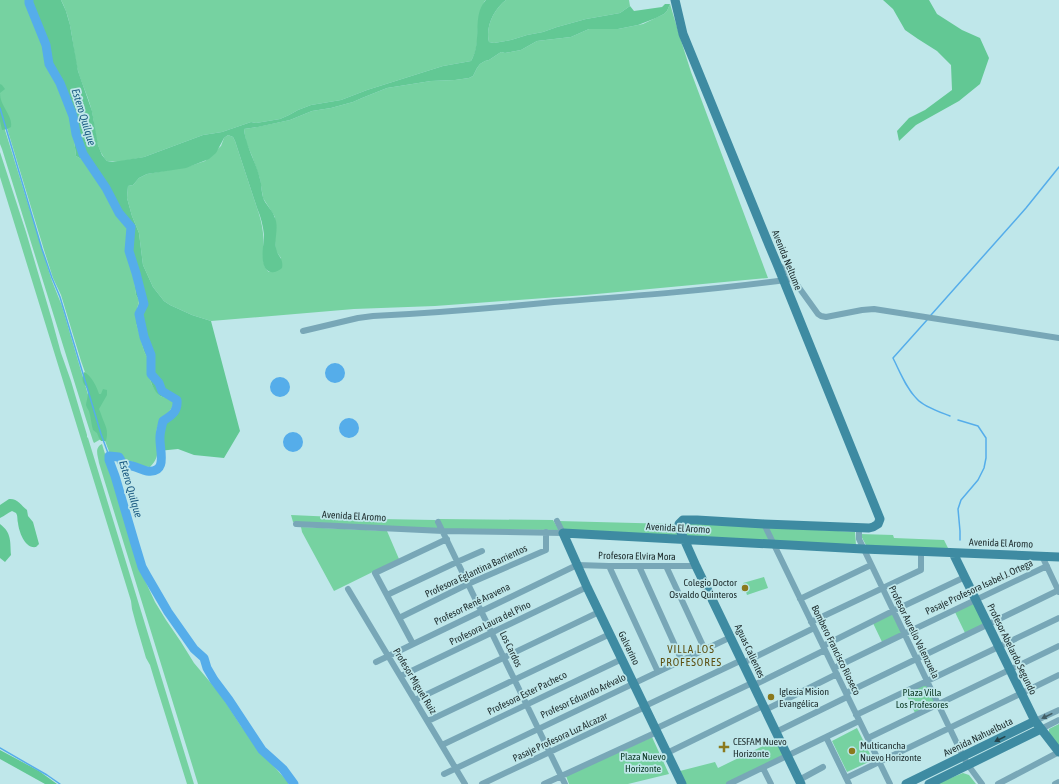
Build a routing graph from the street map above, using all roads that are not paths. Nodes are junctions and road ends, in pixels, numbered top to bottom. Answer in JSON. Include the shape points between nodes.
{"nodes":[{"id":1,"x":675,"y":0,"type":"edge"},
{"id":2,"x":788,"y":280,"type":"junction"},
{"id":3,"x":303,"y":331,"type":"dead end"},
{"id":4,"x":1059,"y":338,"type":"edge"},
{"id":5,"x":438,"y":522,"type":"dead end"},
{"id":6,"x":557,"y":522,"type":"dead end"},
{"id":7,"x":296,"y":524,"type":"dead end"},
{"id":8,"x":764,"y":524,"type":"junction"},
{"id":9,"x":876,"y":526,"type":"joint"},
{"id":10,"x":679,"y":528,"type":"joint"},
{"id":11,"x":859,"y":528,"type":"junction"},
{"id":12,"x":443,"y":531,"type":"junction"},
{"id":13,"x":546,"y":532,"type":"junction"},
{"id":14,"x":563,"y":533,"type":"junction"},
{"id":15,"x":447,"y":539,"type":"junction"},
{"id":16,"x":685,"y":539,"type":"junction"},
{"id":17,"x":773,"y":543,"type":"junction"},
{"id":18,"x":863,"y":549,"type":"junction"},
{"id":19,"x":482,"y":551,"type":"dead end"},
{"id":20,"x":921,"y":551,"type":"junction"},
{"id":21,"x":953,"y":553,"type":"junction"},
{"id":22,"x":1042,"y":556,"type":"junction"},
{"id":23,"x":1059,"y":557,"type":"edge"},
{"id":24,"x":457,"y":562,"type":"junction"},
{"id":25,"x":577,"y":565,"type":"junction"},
{"id":26,"x":871,"y":565,"type":"junction"},
{"id":27,"x":609,"y":566,"type":"junction"},
{"id":28,"x":639,"y":566,"type":"junction"},
{"id":29,"x":666,"y":566,"type":"junction"},
{"id":30,"x":696,"y":566,"type":"junction"},
{"id":31,"x":1047,"y":566,"type":"junction"},
{"id":32,"x":965,"y":577,"type":"junction"},
{"id":33,"x":468,"y":584,"type":"junction"},
{"id":34,"x":587,"y":587,"type":"junction"},
{"id":35,"x":882,"y":588,"type":"junction"},
{"id":36,"x":348,"y":589,"type":"dead end"},
{"id":37,"x":1059,"y":591,"type":"edge"},
{"id":38,"x":387,"y":595,"type":"junction"},
{"id":39,"x":800,"y":599,"type":"junction"},
{"id":40,"x":976,"y":600,"type":"junction"},
{"id":41,"x":482,"y":611,"type":"junction"},
{"id":42,"x":893,"y":611,"type":"junction"},
{"id":43,"x":599,"y":612,"type":"junction"},
{"id":44,"x":399,"y":618,"type":"junction"},
{"id":45,"x":1059,"y":618,"type":"edge"},
{"id":46,"x":811,"y":622,"type":"junction"},
{"id":47,"x":988,"y":624,"type":"junction"},
{"id":48,"x":814,"y":628,"type":"junction"},
{"id":49,"x":492,"y":633,"type":"junction"},
{"id":50,"x":610,"y":634,"type":"junction"},
{"id":51,"x":904,"y":634,"type":"junction"},
{"id":52,"x":731,"y":637,"type":"junction"},
{"id":53,"x":413,"y":644,"type":"junction"},
{"id":54,"x":1059,"y":646,"type":"edge"},
{"id":55,"x":999,"y":647,"type":"junction"},
{"id":56,"x":824,"y":648,"type":"junction"},
{"id":57,"x":705,"y":650,"type":"junction"},
{"id":58,"x":388,"y":656,"type":"junction"},
{"id":59,"x":504,"y":658,"type":"junction"},
{"id":60,"x":622,"y":659,"type":"junction"},
{"id":61,"x":916,"y":659,"type":"junction"},
{"id":62,"x":682,"y":660,"type":"junction"},
{"id":63,"x":376,"y":662,"type":"dead end"},
{"id":64,"x":743,"y":662,"type":"junction"},
{"id":65,"x":1010,"y":670,"type":"junction"},
{"id":66,"x":835,"y":671,"type":"junction"},
{"id":67,"x":658,"y":672,"type":"junction"},
{"id":68,"x":1059,"y":675,"type":"edge"},
{"id":69,"x":400,"y":676,"type":"junction"},
{"id":70,"x":515,"y":680,"type":"junction"},
{"id":71,"x":927,"y":681,"type":"junction"},
{"id":72,"x":634,"y":683,"type":"junction"},
{"id":73,"x":753,"y":684,"type":"junction"},
{"id":74,"x":1022,"y":693,"type":"junction"},
{"id":75,"x":847,"y":695,"type":"junction"},
{"id":76,"x":415,"y":700,"type":"junction"},
{"id":77,"x":526,"y":704,"type":"junction"},
{"id":78,"x":938,"y":704,"type":"junction"},
{"id":79,"x":645,"y":707,"type":"junction"},
{"id":80,"x":764,"y":708,"type":"junction"},
{"id":81,"x":1059,"y":710,"type":"edge"},
{"id":82,"x":858,"y":718,"type":"junction"},
{"id":83,"x":1059,"y":720,"type":"edge"},
{"id":84,"x":428,"y":722,"type":"junction"},
{"id":85,"x":1038,"y":725,"type":"junction"},
{"id":86,"x":538,"y":728,"type":"junction"},
{"id":87,"x":950,"y":728,"type":"junction"},
{"id":88,"x":656,"y":731,"type":"junction"},
{"id":89,"x":776,"y":732,"type":"junction"},
{"id":90,"x":826,"y":737,"type":"junction"},
{"id":91,"x":868,"y":738,"type":"junction"},
{"id":92,"x":442,"y":745,"type":"junction"},
{"id":93,"x":550,"y":752,"type":"junction"},
{"id":94,"x":1059,"y":752,"type":"edge"},
{"id":95,"x":667,"y":753,"type":"junction"},
{"id":96,"x":787,"y":756,"type":"junction"},
{"id":97,"x":966,"y":761,"type":"junction"},
{"id":98,"x":879,"y":762,"type":"junction"},
{"id":99,"x":823,"y":767,"type":"dead end"},
{"id":100,"x":456,"y":768,"type":"junction"},
{"id":101,"x":763,"y":768,"type":"junction"},
{"id":102,"x":444,"y":774,"type":"dead end"},
{"id":103,"x":561,"y":776,"type":"junction"},
{"id":104,"x":847,"y":781,"type":"edge"},
{"id":105,"x":800,"y":782,"type":"edge"},
{"id":106,"x":1059,"y":782,"type":"edge"},
{"id":107,"x":465,"y":784,"type":"edge"},
{"id":108,"x":482,"y":784,"type":"edge"},
{"id":109,"x":544,"y":784,"type":"edge"},
{"id":110,"x":565,"y":784,"type":"edge"},
{"id":111,"x":682,"y":784,"type":"edge"},
{"id":112,"x":729,"y":784,"type":"edge"},
{"id":113,"x":771,"y":784,"type":"edge"},
{"id":114,"x":890,"y":784,"type":"edge"},
{"id":115,"x":906,"y":784,"type":"edge"},
{"id":116,"x":929,"y":784,"type":"edge"},
{"id":117,"x":982,"y":784,"type":"edge"},
{"id":118,"x":998,"y":784,"type":"edge"},
{"id":119,"x":1055,"y":784,"type":"edge"}],
"edges":[{"from":1,"to":2,"type":"street","name":"Avenida Neltume","via":[[683,34],[777,264]]},
{"from":2,"to":3,"type":"street","via":[[620,297],[373,316]]},
{"from":2,"to":4,"type":"street","via":[[821,316],[874,309]]},
{"from":2,"to":9,"type":"street","name":"Avenida Neltume","via":[[879,515],[880,519]]},
{"from":5,"to":12,"type":"street","name":"Los Cardos"},
{"from":6,"to":14,"type":"street","name":"Galvarino"},
{"from":7,"to":12,"type":"street","name":"Avenida El Aromo"},
{"from":8,"to":10,"type":"street","name":"Avenida El Aromo","via":[[685,520],[681,521]]},
{"from":8,"to":11,"type":"street","name":"Avenida El Aromo"},
{"from":8,"to":17,"type":"street","name":"Bombero Francisco Rioseco"},
{"from":9,"to":11,"type":"street","name":"Avenida El Aromo"},
{"from":10,"to":16,"type":"street","name":"Aguas Calientes"},
{"from":11,"to":18,"type":"street","name":"Profesor Aurelio Valenzuela","via":[[859,539]]},
{"from":12,"to":13,"type":"street","name":"Avenida El Aromo"},
{"from":12,"to":15,"type":"street","name":"Los Cardos"},
{"from":13,"to":14,"type":"street","name":"Avenida El Aromo"},
{"from":13,"to":33,"type":"street","name":"Profesora Eglantina Barrientos","via":[[546,550]]},
{"from":14,"to":16,"type":"street","name":"Avenida El Aromo"},
{"from":14,"to":25,"type":"street","name":"Galvarino"},
{"from":15,"to":24,"type":"street","name":"Los Cardos"},
{"from":15,"to":38,"type":"street","via":[[375,573]]},
{"from":16,"to":17,"type":"street","name":"Avenida El Aromo"},
{"from":16,"to":30,"type":"street","name":"Aguas Calientes"},
{"from":17,"to":18,"type":"street","name":"Avenida El Aromo"},
{"from":17,"to":39,"type":"street","name":"Bombero Francisco Rioseco"},
{"from":18,"to":20,"type":"street","name":"Avenida El Aromo"},
{"from":18,"to":26,"type":"street","name":"Profesor Aurelio Valenzuela"},
{"from":19,"to":24,"type":"street"},
{"from":20,"to":21,"type":"street","name":"Avenida El Aromo"},
{"from":20,"to":35,"type":"street","via":[[921,570]]},
{"from":21,"to":22,"type":"street","name":"Avenida El Aromo"},
{"from":21,"to":32,"type":"street","name":"Profesor Abelardo Segundo"},
{"from":22,"to":23,"type":"street","name":"Avenida El Aromo"},
{"from":22,"to":31,"type":"street"},
{"from":24,"to":33,"type":"street","name":"Los Cardos"},
{"from":24,"to":38,"type":"street"},
{"from":25,"to":27,"type":"street","name":"Profesora Elvira Mora"},
{"from":25,"to":34,"type":"street","name":"Galvarino"},
{"from":25,"to":41,"type":"street","name":"Profesor René Aravena"},
{"from":26,"to":35,"type":"street","name":"Profesor Aurelio Valenzuela"},
{"from":26,"to":39,"type":"street"},
{"from":27,"to":28,"type":"street","name":"Profesora Elvira Mora"},
{"from":27,"to":67,"type":"street"},
{"from":28,"to":29,"type":"street","name":"Profesora Elvira Mora"},
{"from":28,"to":62,"type":"street"},
{"from":29,"to":30,"type":"street","name":"Profesora Elvira Mora"},
{"from":29,"to":57,"type":"street"},
{"from":30,"to":52,"type":"street","name":"Aguas Calientes"},
{"from":31,"to":37,"type":"street"},
{"from":31,"to":40,"type":"street","name":"Pasaje Profesora Isabel J. Ortega"},
{"from":32,"to":40,"type":"street","name":"Profesor Abelardo Segundo"},
{"from":32,"to":42,"type":"street"},
{"from":33,"to":41,"type":"street","name":"Los Cardos"},
{"from":33,"to":44,"type":"street","name":"Profesora Eglantina Barrientos"},
{"from":34,"to":43,"type":"street","name":"Galvarino"},
{"from":34,"to":49,"type":"street","name":"Profesora Laura del Pino"},
{"from":35,"to":42,"type":"street","name":"Profesor Aurelio Valenzuela"},
{"from":35,"to":46,"type":"street"},
{"from":36,"to":58,"type":"street","name":"Profesor Miguel Ruiz"},
{"from":37,"to":47,"type":"street"},
{"from":38,"to":44,"type":"street"},
{"from":39,"to":46,"type":"street","name":"Bombero Francisco Rioseco"},
{"from":40,"to":47,"type":"street","name":"Profesor Abelardo Segundo"},
{"from":40,"to":51,"type":"street","name":"Pasaje Profesora Isabel J. Ortega"},
{"from":41,"to":49,"type":"street","name":"Los Cardos"},
{"from":41,"to":53,"type":"street","name":"Profesor René Aravena"},
{"from":42,"to":51,"type":"street","name":"Profesor Aurelio Valenzuela"},
{"from":42,"to":56,"type":"street"},
{"from":43,"to":50,"type":"street","name":"Galvarino"},
{"from":43,"to":59,"type":"street"},
{"from":44,"to":53,"type":"street"},
{"from":45,"to":55,"type":"street"},
{"from":46,"to":48,"type":"street","name":"Bombero Francisco Rioseco"},
{"from":47,"to":55,"type":"street","name":"Profesor Abelardo Segundo"},
{"from":47,"to":61,"type":"street"},
{"from":48,"to":56,"type":"street","name":"Bombero Francisco Rioseco"},
{"from":48,"to":64,"type":"street","name":"Pasaje Profesora Luz Alcazar"},
{"from":49,"to":59,"type":"street","name":"Los Cardos"},
{"from":49,"to":69,"type":"street","name":"Profesora Laura del Pino"},
{"from":50,"to":60,"type":"street","name":"Galvarino"},
{"from":50,"to":70,"type":"street"},
{"from":51,"to":61,"type":"street","name":"Profesor Aurelio Valenzuela"},
{"from":51,"to":66,"type":"street","name":"Pasaje Profesora Isabel J. Ortega"},
{"from":52,"to":57,"type":"street","name":"Profesor Eduardo Arévalo"},
{"from":52,"to":64,"type":"street","name":"Aguas Calientes"},
{"from":53,"to":58,"type":"street","name":"Profesor René Aravena"},
{"from":54,"to":65,"type":"street"},
{"from":55,"to":65,"type":"street","name":"Profesor Abelardo Segundo"},
{"from":55,"to":71,"type":"street"},
{"from":56,"to":66,"type":"street","name":"Bombero Francisco Rioseco"},
{"from":56,"to":73,"type":"street"},
{"from":57,"to":62,"type":"street","name":"Profesor Eduardo Arévalo"},
{"from":58,"to":63,"type":"street","name":"Profesor René Aravena"},
{"from":58,"to":69,"type":"street","name":"Profesor Miguel Ruiz"},
{"from":59,"to":70,"type":"street","name":"Los Cardos"},
{"from":59,"to":76,"type":"street"},
{"from":60,"to":72,"type":"street","name":"Galvarino"},
{"from":60,"to":77,"type":"street","name":"Profesora Ester Pacheco"},
{"from":61,"to":71,"type":"street","name":"Profesor Aurelio Valenzuela"},
{"from":61,"to":75,"type":"street"},
{"from":62,"to":67,"type":"street","name":"Profesor Eduardo Arévalo"},
{"from":64,"to":73,"type":"street","name":"Aguas Calientes"},
{"from":64,"to":79,"type":"street","name":"Pasaje Profesora Luz Alcazar"},
{"from":65,"to":74,"type":"street","name":"Profesor Abelardo Segundo"},
{"from":65,"to":78,"type":"street"},
{"from":66,"to":75,"type":"street","name":"Bombero Francisco Rioseco"},
{"from":66,"to":80,"type":"street","name":"Pasaje Profesora Isabel J. Ortega"},
{"from":67,"to":72,"type":"street","name":"Profesor Eduardo Arévalo"},
{"from":68,"to":74,"type":"street"},
{"from":69,"to":76,"type":"street","name":"Profesor Miguel Ruiz"},
{"from":70,"to":77,"type":"street","name":"Los Cardos"},
{"from":70,"to":84,"type":"street"},
{"from":71,"to":78,"type":"street","name":"Profesor Aurelio Valenzuela"},
{"from":71,"to":82,"type":"street"},
{"from":72,"to":79,"type":"street","name":"Galvarino"},
{"from":72,"to":86,"type":"street","name":"Profesor Eduardo Arévalo"},
{"from":73,"to":80,"type":"street","name":"Aguas Calientes"},
{"from":73,"to":88,"type":"street"},
{"from":74,"to":85,"type":"street","name":"Profesor Abelardo Segundo"},
{"from":74,"to":87,"type":"street"},
{"from":75,"to":82,"type":"street","name":"Bombero Francisco Rioseco"},
{"from":75,"to":89,"type":"street"},
{"from":76,"to":84,"type":"street","name":"Profesor Miguel Ruiz"},
{"from":77,"to":86,"type":"street","name":"Los Cardos"},
{"from":77,"to":92,"type":"street","name":"Profesora Ester Pacheco"},
{"from":78,"to":87,"type":"street","name":"Profesor Aurelio Valenzuela"},
{"from":78,"to":91,"type":"street"},
{"from":79,"to":88,"type":"street","name":"Galvarino"},
{"from":79,"to":93,"type":"street","name":"Pasaje Profesora Luz Alcazar"},
{"from":80,"to":89,"type":"street","name":"Aguas Calientes"},
{"from":80,"to":95,"type":"street","name":"Pasaje Profesora Isabel J. Ortega"},
{"from":81,"to":85,"type":"street","name":"Avenida Nahuelbuta","one_way":true},
{"from":82,"to":90,"type":"street"},
{"from":82,"to":91,"type":"street","name":"Bombero Francisco Rioseco"},
{"from":83,"to":85,"type":"street","name":"Avenida Nahuelbuta"},
{"from":84,"to":92,"type":"street","name":"Profesor Miguel Ruiz"},
{"from":85,"to":94,"type":"street","name":"Profesor Abelardo Segundo"},
{"from":85,"to":97,"type":"street","name":"Avenida Nahuelbuta"},
{"from":86,"to":93,"type":"street","name":"Los Cardos"},
{"from":86,"to":100,"type":"street","name":"Profesor Eduardo Arévalo"},
{"from":87,"to":97,"type":"street","name":"Profesor Aurelio Valenzuela"},
{"from":87,"to":98,"type":"street"},
{"from":88,"to":95,"type":"street","name":"Galvarino"},
{"from":88,"to":103,"type":"street"},
{"from":89,"to":96,"type":"street","name":"Aguas Calientes"},
{"from":90,"to":96,"type":"street"},
{"from":90,"to":104,"type":"street"},
{"from":91,"to":98,"type":"street","name":"Bombero Francisco Rioseco"},
{"from":92,"to":100,"type":"street","name":"Profesor Miguel Ruiz"},
{"from":93,"to":103,"type":"street","name":"Los Cardos"},
{"from":93,"to":108,"type":"street","name":"Pasaje Profesora Luz Alcazar"},
{"from":94,"to":118,"type":"street"},
{"from":95,"to":111,"type":"street","name":"Galvarino"},
{"from":96,"to":101,"type":"street"},
{"from":96,"to":105,"type":"street","name":"Aguas Calientes"},
{"from":97,"to":115,"type":"street","name":"Avenida Nahuelbuta"},
{"from":97,"to":116,"type":"street","name":"Avenida Nahuelbuta"},
{"from":97,"to":117,"type":"street","name":"Profesor Aurelio Valenzuela"},
{"from":98,"to":104,"type":"street"},
{"from":98,"to":114,"type":"street","name":"Bombero Francisco Rioseco"},
{"from":99,"to":105,"type":"street"},
{"from":100,"to":102,"type":"street","name":"Profesor Eduardo Arévalo"},
{"from":100,"to":107,"type":"street","name":"Profesor Miguel Ruiz"},
{"from":101,"to":112,"type":"street"},
{"from":101,"to":113,"type":"street"},
{"from":103,"to":109,"type":"street"},
{"from":103,"to":110,"type":"street","name":"Los Cardos"},
{"from":106,"to":119,"type":"street"}]}
